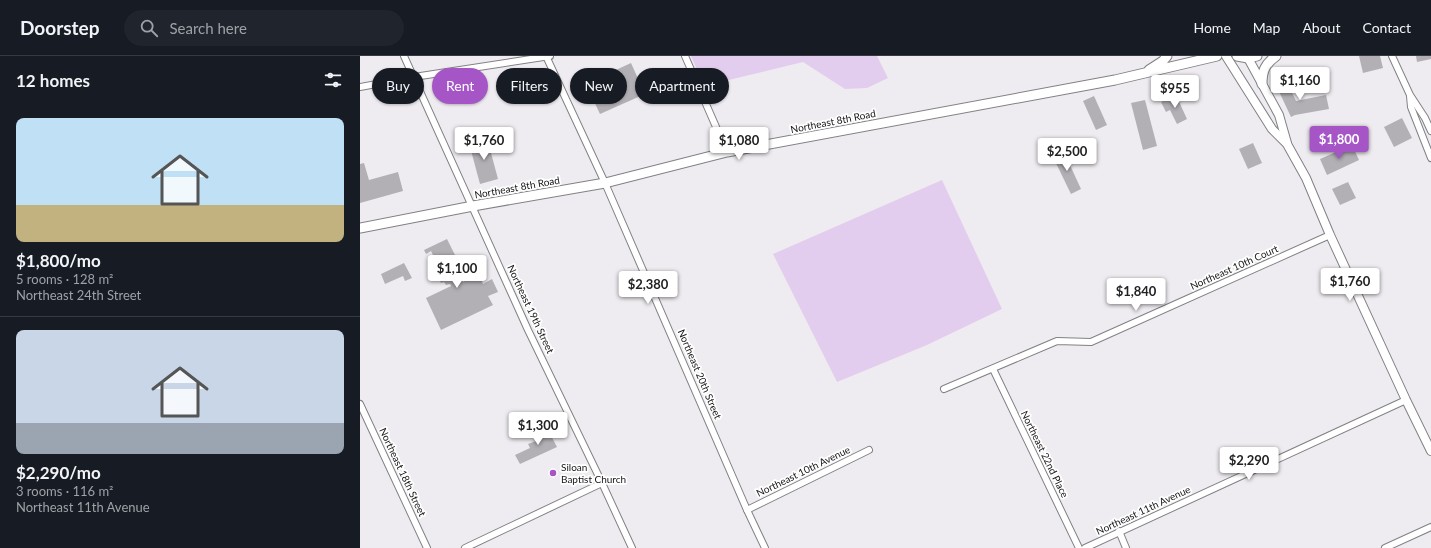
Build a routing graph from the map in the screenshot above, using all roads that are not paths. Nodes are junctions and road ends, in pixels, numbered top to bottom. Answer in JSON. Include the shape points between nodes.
{"nodes":[{"id":1,"x":404,"y":56,"type":"edge"},
{"id":2,"x":548,"y":56,"type":"edge"},
{"id":3,"x":685,"y":56,"type":"edge"},
{"id":4,"x":1167,"y":56,"type":"edge"},
{"id":5,"x":1217,"y":56,"type":"edge"},
{"id":6,"x":1226,"y":56,"type":"edge"},
{"id":7,"x":1237,"y":56,"type":"edge"},
{"id":8,"x":1276,"y":56,"type":"edge"},
{"id":9,"x":1392,"y":56,"type":"edge"},
{"id":10,"x":1250,"y":57,"type":"edge"},
{"id":11,"x":410,"y":68,"type":"edge"},
{"id":12,"x":424,"y":75,"type":"edge"},
{"id":13,"x":1140,"y":75,"type":"junction"},
{"id":14,"x":1262,"y":84,"type":"junction"},
{"id":15,"x":372,"y":85,"type":"edge"},
{"id":16,"x":360,"y":87,"type":"edge"},
{"id":17,"x":1410,"y":95,"type":"junction"},
{"id":18,"x":424,"y":98,"type":"edge"},
{"id":19,"x":1431,"y":131,"type":"edge"},
{"id":20,"x":1287,"y":144,"type":"junction"},
{"id":21,"x":727,"y":152,"type":"junction"},
{"id":22,"x":1431,"y":158,"type":"edge"},
{"id":23,"x":605,"y":183,"type":"junction"},
{"id":24,"x":473,"y":206,"type":"junction"},
{"id":25,"x":360,"y":228,"type":"edge"},
{"id":26,"x":1330,"y":235,"type":"junction"},
{"id":27,"x":993,"y":369,"type":"junction"},
{"id":28,"x":944,"y":389,"type":"dead end"},
{"id":29,"x":1406,"y":400,"type":"junction"},
{"id":30,"x":360,"y":404,"type":"edge"},
{"id":31,"x":869,"y":450,"type":"dead end"},
{"id":32,"x":1431,"y":451,"type":"edge"},
{"id":33,"x":602,"y":482,"type":"junction"},
{"id":34,"x":746,"y":510,"type":"junction"},
{"id":35,"x":1431,"y":527,"type":"edge"},
{"id":36,"x":1119,"y":531,"type":"junction"},
{"id":37,"x":427,"y":548,"type":"edge"},
{"id":38,"x":465,"y":548,"type":"edge"},
{"id":39,"x":632,"y":548,"type":"edge"},
{"id":40,"x":765,"y":548,"type":"edge"},
{"id":41,"x":1078,"y":548,"type":"edge"},
{"id":42,"x":1085,"y":548,"type":"edge"},
{"id":43,"x":1126,"y":548,"type":"edge"},
{"id":44,"x":1385,"y":548,"type":"edge"}],
"edges":[{"from":1,"to":11,"type":"street","name":"Northeast 19th Street"},
{"from":2,"to":12,"type":"street"},
{"from":2,"to":23,"type":"street","name":"Northeast 20th Street"},
{"from":3,"to":21,"type":"street"},
{"from":4,"to":13,"type":"main road"},
{"from":5,"to":13,"type":"main road","name":"Northeast 8th Road"},
{"from":6,"to":20,"type":"street","via":[[1272,129]]},
{"from":7,"to":10,"type":"main road"},
{"from":8,"to":14,"type":"main road","via":[[1262,72]]},
{"from":9,"to":17,"type":"street"},
{"from":10,"to":14,"type":"street"},
{"from":13,"to":21,"type":"main road","name":"Northeast 8th Road"},
{"from":14,"to":20,"type":"street","via":[[1279,115]]},
{"from":15,"to":16,"type":"street"},
{"from":17,"to":19,"type":"street"},
{"from":17,"to":22,"type":"street","via":[[1411,107]]},
{"from":18,"to":24,"type":"street","name":"Northeast 19th Street"},
{"from":20,"to":26,"type":"street","via":[[1306,178]]},
{"from":21,"to":23,"type":"main road","name":"Northeast 8th Road"},
{"from":23,"to":24,"type":"main road","name":"Northeast 8th Road"},
{"from":23,"to":34,"type":"street","name":"Northeast 20th Street"},
{"from":24,"to":25,"type":"main road","name":"Northeast 8th Road"},
{"from":24,"to":33,"type":"street","name":"Northeast 19th Street","via":[[528,330]]},
{"from":26,"to":27,"type":"street","name":"Northeast 10th Court","via":[[1091,342],[1057,341]]},
{"from":26,"to":29,"type":"street"},
{"from":27,"to":28,"type":"street","name":"Northeast 10th Court"},
{"from":27,"to":41,"type":"street","name":"Northeast 22nd Place"},
{"from":29,"to":32,"type":"street"},
{"from":29,"to":36,"type":"street","name":"Northeast 11th Avenue"},
{"from":30,"to":37,"type":"street","name":"Northeast 18th Street"},
{"from":31,"to":34,"type":"street","name":"Northeast 10th Avenue"},
{"from":33,"to":38,"type":"street"},
{"from":33,"to":39,"type":"street","name":"Northeast 19th Street"},
{"from":34,"to":40,"type":"street","name":"Northeast 20th Street"},
{"from":35,"to":44,"type":"street"},
{"from":36,"to":42,"type":"street","name":"Northeast 11th Avenue"},
{"from":36,"to":43,"type":"street"}]}
